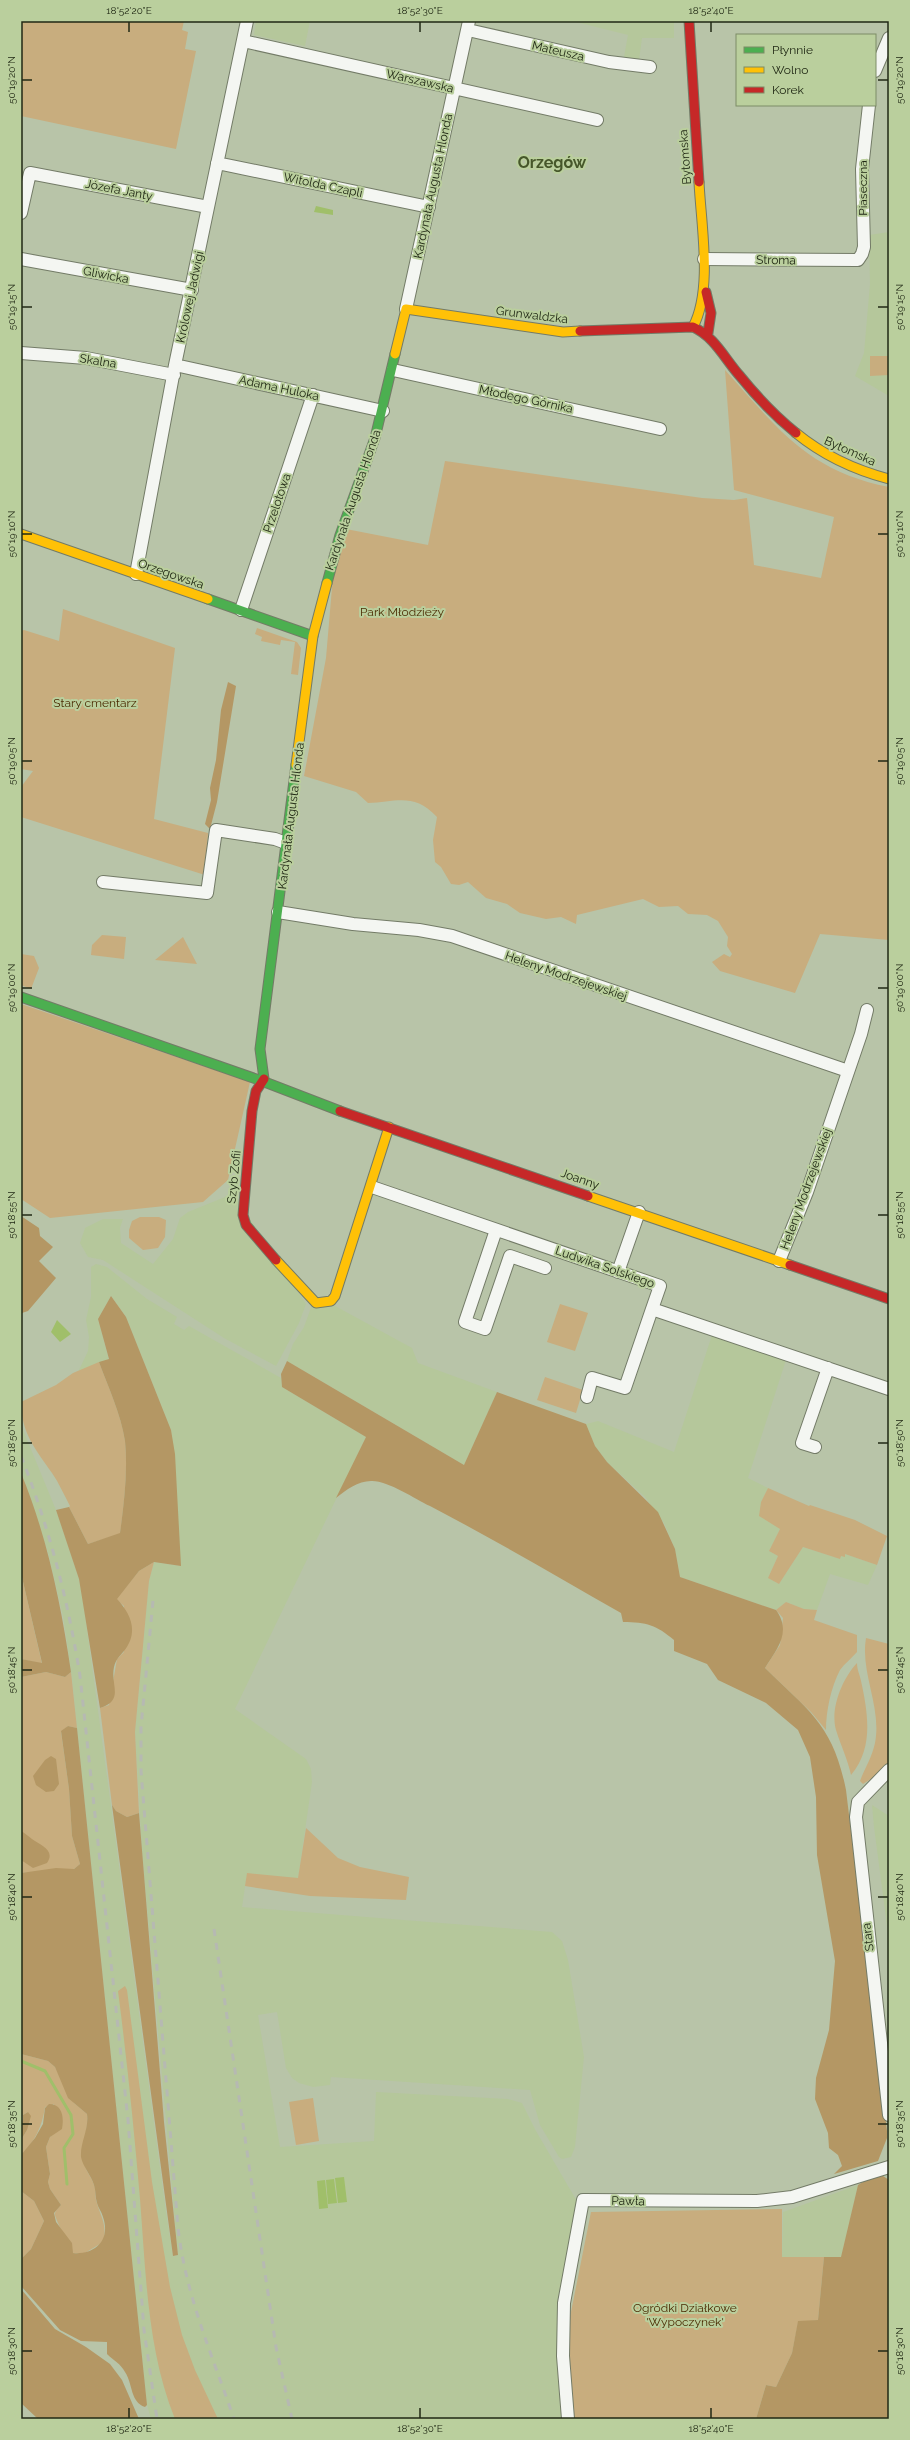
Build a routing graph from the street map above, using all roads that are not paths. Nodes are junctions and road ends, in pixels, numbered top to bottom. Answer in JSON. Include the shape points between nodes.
{"nodes":[{"id":1,"x":247,"y":21,"type":"edge"},
{"id":2,"x":689,"y":21,"type":"edge"},
{"id":3,"x":469,"y":25,"type":"edge"},
{"id":4,"x":889,"y":38,"type":"edge"},
{"id":5,"x":243,"y":41,"type":"junction"},
{"id":6,"x":650,"y":67,"type":"dead end"},
{"id":7,"x":876,"y":70,"type":"edge"},
{"id":8,"x":454,"y":89,"type":"junction"},
{"id":9,"x":869,"y":106,"type":"edge"},
{"id":10,"x":597,"y":120,"type":"dead end"},
{"id":11,"x":217,"y":163,"type":"junction"},
{"id":12,"x":208,"y":207,"type":"junction"},
{"id":13,"x":429,"y":207,"type":"junction"},
{"id":14,"x":21,"y":213,"type":"edge"},
{"id":15,"x":704,"y":258,"type":"junction"},
{"id":16,"x":21,"y":259,"type":"edge"},
{"id":17,"x":848,"y":262,"type":"joint"},
{"id":18,"x":192,"y":290,"type":"junction"},
{"id":19,"x":705,"y":291,"type":"junction"},
{"id":20,"x":406,"y":309,"type":"junction"},
{"id":21,"x":693,"y":327,"type":"junction"},
{"id":22,"x":705,"y":332,"type":"junction"},
{"id":23,"x":21,"y":352,"type":"edge"},
{"id":24,"x":174,"y":370,"type":"junction"},
{"id":25,"x":393,"y":370,"type":"junction"},
{"id":26,"x":313,"y":395,"type":"junction"},
{"id":27,"x":382,"y":411,"type":"junction"},
{"id":28,"x":660,"y":429,"type":"dead end"},
{"id":29,"x":889,"y":479,"type":"edge"},
{"id":30,"x":21,"y":534,"type":"edge"},
{"id":31,"x":136,"y":574,"type":"junction"},
{"id":32,"x":241,"y":610,"type":"junction"},
{"id":33,"x":314,"y":636,"type":"junction"},
{"id":34,"x":286,"y":843,"type":"junction"},
{"id":35,"x":103,"y":882,"type":"dead end"},
{"id":36,"x":278,"y":912,"type":"junction"},
{"id":37,"x":21,"y":996,"type":"edge"},
{"id":38,"x":867,"y":1010,"type":"dead end"},
{"id":39,"x":848,"y":1071,"type":"junction"},
{"id":40,"x":264,"y":1079,"type":"junction"},
{"id":41,"x":389,"y":1127,"type":"junction"},
{"id":42,"x":372,"y":1187,"type":"junction"},
{"id":43,"x":639,"y":1212,"type":"junction"},
{"id":44,"x":496,"y":1230,"type":"junction"},
{"id":45,"x":779,"y":1261,"type":"junction"},
{"id":46,"x":545,"y":1268,"type":"dead end"},
{"id":47,"x":618,"y":1272,"type":"junction"},
{"id":48,"x":889,"y":1299,"type":"edge"},
{"id":49,"x":652,"y":1309,"type":"junction"},
{"id":50,"x":828,"y":1368,"type":"junction"},
{"id":51,"x":889,"y":1389,"type":"edge"},
{"id":52,"x":587,"y":1397,"type":"dead end"},
{"id":53,"x":815,"y":1447,"type":"dead end"},
{"id":54,"x":889,"y":1770,"type":"edge"},
{"id":55,"x":889,"y":2115,"type":"edge"},
{"id":56,"x":889,"y":2167,"type":"edge"},
{"id":57,"x":568,"y":2419,"type":"edge"}],
"edges":[{"from":1,"to":5,"type":"street","name":"Królowej Jadwigi"},
{"from":2,"to":15,"type":"street","name":"Bytomska"},
{"from":3,"to":6,"type":"street","name":"Mateusza","via":[[609,62]]},
{"from":3,"to":8,"type":"street","name":"Kardynała Augusta Hlonda"},
{"from":4,"to":7,"type":"street"},
{"from":5,"to":8,"type":"street","name":"Warszawska"},
{"from":5,"to":11,"type":"street","name":"Królowej Jadwigi"},
{"from":8,"to":10,"type":"street","name":"Warszawska"},
{"from":8,"to":13,"type":"street","name":"Kardynała Augusta Hlonda"},
{"from":9,"to":17,"type":"street","name":"Piaseczna","via":[[862,169],[864,247],[858,260]]},
{"from":11,"to":12,"type":"street","name":"Królowej Jadwigi"},
{"from":11,"to":13,"type":"street","name":"Witolda Czapli"},
{"from":12,"to":14,"type":"street","name":"Józefa Janty","via":[[30,173]]},
{"from":12,"to":18,"type":"street","name":"Królowej Jadwigi"},
{"from":13,"to":20,"type":"street","name":"Kardynała Augusta Hlonda"},
{"from":15,"to":17,"type":"street","name":"Stroma"},
{"from":15,"to":19,"type":"street","name":"Bytomska"},
{"from":16,"to":18,"type":"street","name":"Gliwicka"},
{"from":18,"to":24,"type":"street","name":"Królowej Jadwigi"},
{"from":19,"to":21,"type":"street","name":"Bytomska","via":[[699,316]]},
{"from":19,"to":22,"type":"street","name":"Bytomska","via":[[712,313]]},
{"from":20,"to":21,"type":"street","name":"Grunwaldzka","via":[[563,332]]},
{"from":20,"to":25,"type":"street","name":"Kardynała Augusta Hlonda"},
{"from":21,"to":22,"type":"street","name":"Grunwaldzka"},
{"from":22,"to":29,"type":"street","name":"Bytomska","via":[[755,394],[806,442],[848,467]]},
{"from":23,"to":24,"type":"street","name":"Skalna"},
{"from":24,"to":26,"type":"street","name":"Adama Huloka"},
{"from":24,"to":31,"type":"street","name":"Królowej Jadwigi"},
{"from":25,"to":27,"type":"street","name":"Kardynała Augusta Hlonda"},
{"from":25,"to":28,"type":"street","name":"Młodego Górnika"},
{"from":26,"to":27,"type":"street","name":"Adama Huloka"},
{"from":26,"to":32,"type":"street","name":"Przelotowa"},
{"from":27,"to":33,"type":"street","name":"Kardynała Augusta Hlonda","via":[[375,438],[340,535]]},
{"from":30,"to":31,"type":"street","name":"Orzegowska"},
{"from":31,"to":32,"type":"street","name":"Orzegowska"},
{"from":32,"to":33,"type":"street","name":"Orzegowska"},
{"from":33,"to":34,"type":"street","name":"Kardynała Augusta Hlonda"},
{"from":34,"to":35,"type":"street","via":[[216,830],[206,893]]},
{"from":34,"to":36,"type":"street","name":"Kardynała Augusta Hlonda"},
{"from":36,"to":39,"type":"street","name":"Heleny Modrzejewskiej","via":[[452,936]]},
{"from":36,"to":40,"type":"street","name":"Kardynała Augusta Hlonda","via":[[260,1049]]},
{"from":37,"to":40,"type":"street","name":"Joanny","via":[[242,1075]]},
{"from":38,"to":39,"type":"street","name":"Heleny Modrzejewskiej"},
{"from":39,"to":45,"type":"street","name":"Heleny Modrzejewskiej","via":[[807,1192]]},
{"from":40,"to":41,"type":"street","name":"Joanny","via":[[295,1095]]},
{"from":40,"to":42,"type":"street","name":"Szyb Zofii","via":[[256,1091],[252,1110],[242,1204],[245,1220],[263,1246],[312,1301],[322,1304],[331,1301],[335,1296]]},
{"from":41,"to":42,"type":"street"},
{"from":41,"to":43,"type":"street","name":"Joanny"},
{"from":42,"to":44,"type":"street","name":"Ludwika Solskiego"},
{"from":43,"to":45,"type":"street","name":"Joanny"},
{"from":43,"to":47,"type":"street"},
{"from":44,"to":46,"type":"street","via":[[465,1322],[484,1329],[510,1256]]},
{"from":44,"to":47,"type":"street","name":"Ludwika Solskiego"},
{"from":45,"to":48,"type":"street","name":"Joanny"},
{"from":47,"to":49,"type":"street","name":"Ludwika Solskiego","via":[[660,1286]]},
{"from":49,"to":50,"type":"street"},
{"from":49,"to":52,"type":"street","via":[[625,1388],[592,1378]]},
{"from":50,"to":51,"type":"street"},
{"from":50,"to":53,"type":"street","via":[[802,1443]]},
{"from":54,"to":55,"type":"street","name":"Stara","via":[[858,1802],[856,1817]]},
{"from":56,"to":57,"type":"street","name":"Pawła","via":[[792,2197],[757,2201],[583,2200],[564,2303],[563,2356]]}]}
